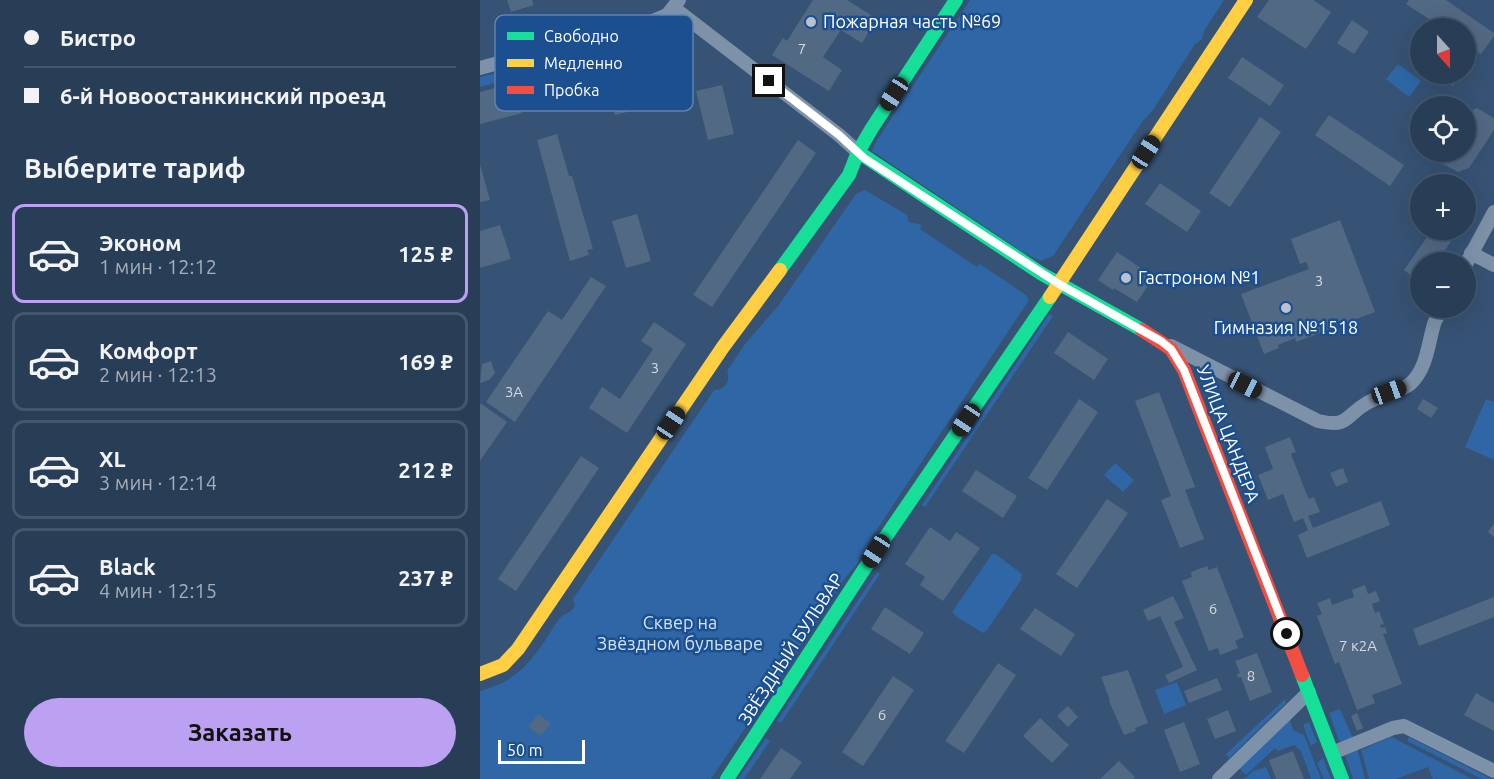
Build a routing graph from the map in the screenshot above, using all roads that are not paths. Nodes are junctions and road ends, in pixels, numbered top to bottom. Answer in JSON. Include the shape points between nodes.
{"nodes":[{"id":1,"x":956,"y":0,"type":"edge"},
{"id":2,"x":1246,"y":0,"type":"edge"},
{"id":3,"x":677,"y":4,"type":"edge"},
{"id":4,"x":691,"y":15,"type":"edge"},
{"id":5,"x":693,"y":17,"type":"edge"},
{"id":6,"x":495,"y":64,"type":"edge"},
{"id":7,"x":480,"y":68,"type":"edge"},
{"id":8,"x":858,"y":152,"type":"junction"},
{"id":9,"x":1494,"y":212,"type":"edge"},
{"id":10,"x":1471,"y":252,"type":"edge"},
{"id":11,"x":1476,"y":260,"type":"edge"},
{"id":12,"x":1494,"y":265,"type":"edge"},
{"id":13,"x":1059,"y":284,"type":"junction"},
{"id":14,"x":1437,"y":318,"type":"edge"},
{"id":15,"x":1161,"y":341,"type":"junction"},
{"id":16,"x":480,"y":674,"type":"edge"},
{"id":17,"x":1309,"y":692,"type":"junction"},
{"id":18,"x":1332,"y":753,"type":"junction"},
{"id":19,"x":1494,"y":771,"type":"edge"},
{"id":20,"x":727,"y":779,"type":"edge"},
{"id":21,"x":1219,"y":779,"type":"edge"},
{"id":22,"x":1342,"y":779,"type":"edge"}],
"edges":[{"from":1,"to":8,"type":"street"},
{"from":2,"to":13,"type":"street","name":"ЗВЁЗДНЫЙ БУЛЬВАР"},
{"from":3,"to":4,"type":"street"},
{"from":5,"to":8,"type":"street"},
{"from":6,"to":7,"type":"street"},
{"from":8,"to":13,"type":"street","name":"УЛИЦА ЦАНДЕРА"},
{"from":8,"to":16,"type":"street","via":[[849,175],[723,347],[518,649],[503,665]]},
{"from":9,"to":10,"type":"street"},
{"from":11,"to":12,"type":"street"},
{"from":13,"to":15,"type":"street","name":"УЛИЦА ЦАНДЕРА"},
{"from":13,"to":20,"type":"street","name":"ЗВЁЗДНЫЙ БУЛЬВАР","via":[[876,551]]},
{"from":14,"to":15,"type":"street","via":[[1425,361],[1408,386],[1365,404],[1348,420],[1334,424],[1309,417]]},
{"from":15,"to":17,"type":"street","name":"УЛИЦА ЦАНДЕРА","via":[[1184,370]]},
{"from":17,"to":18,"type":"street","name":"УЛИЦА ЦАНДЕРА"},
{"from":17,"to":21,"type":"street"},
{"from":18,"to":19,"type":"street","via":[[1401,726]]},
{"from":18,"to":22,"type":"street","name":"УЛИЦА ЦАНДЕРА"}]}
